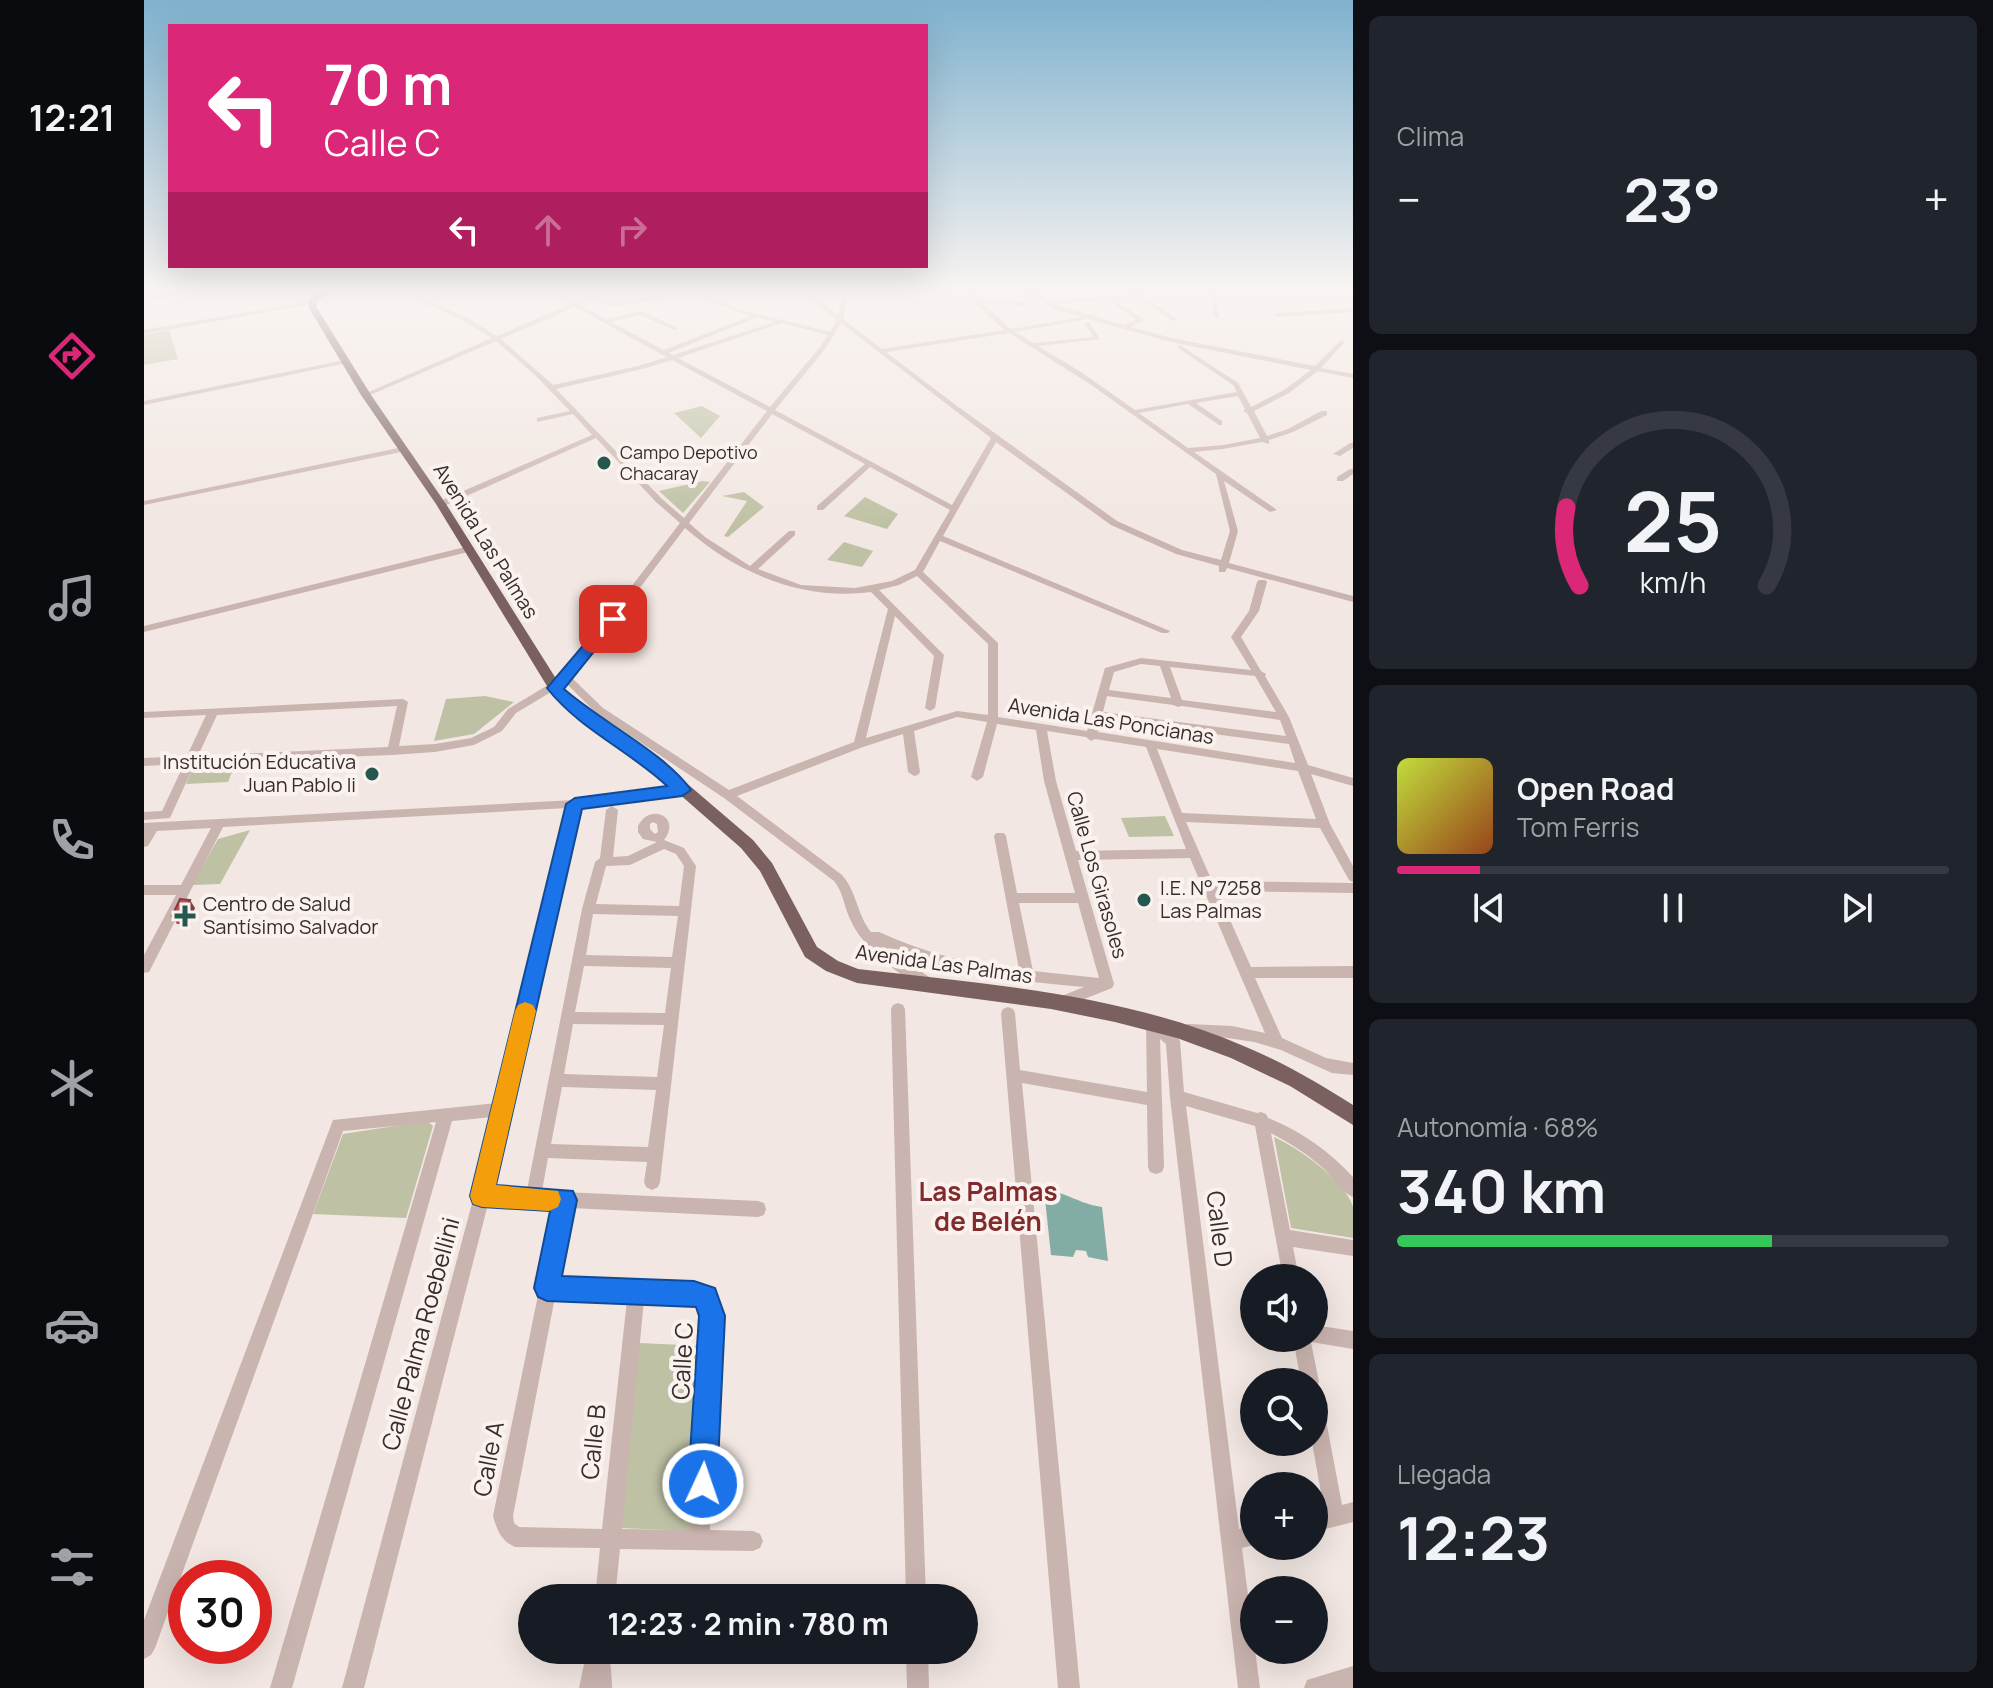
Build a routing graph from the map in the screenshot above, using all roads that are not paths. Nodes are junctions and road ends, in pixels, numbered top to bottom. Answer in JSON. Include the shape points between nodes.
{"nodes":[{"id":1,"x":312,"y":369,"type":"edge"},
{"id":2,"x":349,"y":369,"type":"edge"},
{"id":3,"x":428,"y":369,"type":"edge"},
{"id":4,"x":530,"y":369,"type":"edge"},
{"id":5,"x":629,"y":369,"type":"edge"},
{"id":6,"x":693,"y":369,"type":"edge"},
{"id":7,"x":803,"y":369,"type":"edge"},
{"id":8,"x":903,"y":369,"type":"edge"},
{"id":9,"x":1069,"y":369,"type":"edge"},
{"id":10,"x":1214,"y":369,"type":"edge"},
{"id":11,"x":1319,"y":369,"type":"joint"},
{"id":12,"x":1353,"y":376,"type":"edge"},
{"id":13,"x":551,"y":388,"type":"junction"},
{"id":14,"x":1241,"y":393,"type":"junction"},
{"id":15,"x":366,"y":395,"type":"junction"},
{"id":16,"x":1188,"y":401,"type":"junction"},
{"id":17,"x":144,"y":403,"type":"edge"},
{"id":18,"x":770,"y":411,"type":"junction"},
{"id":19,"x":1247,"y":411,"type":"junction"},
{"id":20,"x":574,"y":412,"type":"junction"},
{"id":21,"x":1133,"y":412,"type":"junction"},
{"id":22,"x":1324,"y":413,"type":"dead end"},
{"id":23,"x":540,"y":420,"type":"dead end"},
{"id":24,"x":1219,"y":423,"type":"dead end"},
{"id":25,"x":597,"y":435,"type":"junction"},
{"id":26,"x":995,"y":438,"type":"junction"},
{"id":27,"x":1266,"y":442,"type":"junction"},
{"id":28,"x":1353,"y":445,"type":"edge"},
{"id":29,"x":403,"y":449,"type":"junction"},
{"id":30,"x":1186,"y":450,"type":"junction"},
{"id":31,"x":1337,"y":454,"type":"dead end"},
{"id":32,"x":869,"y":464,"type":"junction"},
{"id":33,"x":1353,"y":471,"type":"edge"},
{"id":34,"x":1219,"y":475,"type":"junction"},
{"id":35,"x":1340,"y":479,"type":"dead end"},
{"id":36,"x":144,"y":503,"type":"edge"},
{"id":37,"x":441,"y":504,"type":"junction"},
{"id":38,"x":820,"y":508,"type":"dead end"},
{"id":39,"x":954,"y":509,"type":"junction"},
{"id":40,"x":1273,"y":510,"type":"dead end"},
{"id":41,"x":685,"y":527,"type":"junction"},
{"id":42,"x":792,"y":533,"type":"dead end"},
{"id":43,"x":938,"y":537,"type":"junction"},
{"id":44,"x":469,"y":549,"type":"junction"},
{"id":45,"x":1222,"y":564,"type":"junction"},
{"id":46,"x":752,"y":569,"type":"junction"},
{"id":47,"x":918,"y":572,"type":"junction"},
{"id":48,"x":1262,"y":582,"type":"junction"},
{"id":49,"x":1307,"y":586,"type":"junction"},
{"id":50,"x":873,"y":589,"type":"junction"},
{"id":51,"x":1353,"y":599,"type":"edge"},
{"id":52,"x":891,"y":611,"type":"junction"},
{"id":53,"x":144,"y":629,"type":"edge"},
{"id":54,"x":1165,"y":631,"type":"dead end"},
{"id":55,"x":1164,"y":664,"type":"junction"},
{"id":56,"x":1261,"y":674,"type":"junction"},
{"id":57,"x":561,"y":683,"type":"junction"},
{"id":58,"x":1103,"y":692,"type":"junction"},
{"id":59,"x":1178,"y":704,"type":"junction"},
{"id":60,"x":930,"y":708,"type":"dead end"},
{"id":61,"x":213,"y":711,"type":"junction"},
{"id":62,"x":144,"y":715,"type":"edge"},
{"id":63,"x":1098,"y":715,"type":"junction"},
{"id":64,"x":1284,"y":717,"type":"junction"},
{"id":65,"x":993,"y":720,"type":"junction"},
{"id":66,"x":908,"y":728,"type":"junction"},
{"id":67,"x":1041,"y":729,"type":"junction"},
{"id":68,"x":1091,"y":737,"type":"junction"},
{"id":69,"x":1293,"y":741,"type":"junction"},
{"id":70,"x":859,"y":744,"type":"junction"},
{"id":71,"x":1151,"y":746,"type":"junction"},
{"id":72,"x":392,"y":751,"type":"junction"},
{"id":73,"x":192,"y":760,"type":"junction"},
{"id":74,"x":144,"y":762,"type":"edge"},
{"id":75,"x":668,"y":766,"type":"junction"},
{"id":76,"x":1300,"y":767,"type":"junction"},
{"id":77,"x":914,"y":772,"type":"dead end"},
{"id":78,"x":977,"y":777,"type":"dead end"},
{"id":79,"x":1353,"y":782,"type":"edge"},
{"id":80,"x":682,"y":790,"type":"junction"},
{"id":81,"x":728,"y":795,"type":"junction"},
{"id":82,"x":649,"y":796,"type":"junction"},
{"id":83,"x":575,"y":804,"type":"junction"},
{"id":84,"x":612,"y":810,"type":"dead end"},
{"id":85,"x":144,"y":816,"type":"edge"},
{"id":86,"x":1178,"y":817,"type":"junction"},
{"id":87,"x":219,"y":824,"type":"junction"},
{"id":88,"x":1324,"y":824,"type":"junction"},
{"id":89,"x":149,"y":826,"type":"edge"},
{"id":90,"x":1000,"y":836,"type":"dead end"},
{"id":91,"x":659,"y":840,"type":"junction"},
{"id":92,"x":144,"y":843,"type":"edge"},
{"id":93,"x":1193,"y":853,"type":"junction"},
{"id":94,"x":1072,"y":856,"type":"junction"},
{"id":95,"x":606,"y":861,"type":"junction"},
{"id":96,"x":1353,"y":877,"type":"edge"},
{"id":97,"x":1209,"y":886,"type":"junction"},
{"id":98,"x":1353,"y":888,"type":"edge"},
{"id":99,"x":144,"y":890,"type":"edge"},
{"id":100,"x":184,"y":890,"type":"junction"},
{"id":101,"x":1015,"y":898,"type":"junction"},
{"id":102,"x":1082,"y":898,"type":"junction"},
{"id":103,"x":588,"y":909,"type":"junction"},
{"id":104,"x":685,"y":911,"type":"junction"},
{"id":105,"x":860,"y":929,"type":"junction"},
{"id":106,"x":579,"y":960,"type":"junction"},
{"id":107,"x":679,"y":963,"type":"junction"},
{"id":108,"x":144,"y":968,"type":"edge"},
{"id":109,"x":988,"y":970,"type":"junction"},
{"id":110,"x":1353,"y":972,"type":"edge"},
{"id":111,"x":1248,"y":973,"type":"junction"},
{"id":112,"x":1027,"y":974,"type":"junction"},
{"id":113,"x":1107,"y":984,"type":"junction"},
{"id":114,"x":930,"y":985,"type":"junction"},
{"id":115,"x":954,"y":988,"type":"junction"},
{"id":116,"x":1064,"y":1001,"type":"junction"},
{"id":117,"x":898,"y":1009,"type":"dead end"},
{"id":118,"x":1008,"y":1013,"type":"dead end"},
{"id":119,"x":567,"y":1018,"type":"junction"},
{"id":120,"x":672,"y":1019,"type":"junction"},
{"id":121,"x":1153,"y":1023,"type":"junction"},
{"id":122,"x":1182,"y":1030,"type":"junction"},
{"id":123,"x":1277,"y":1043,"type":"junction"},
{"id":124,"x":1353,"y":1069,"type":"edge"},
{"id":125,"x":1014,"y":1075,"type":"junction"},
{"id":126,"x":555,"y":1080,"type":"junction"},
{"id":127,"x":664,"y":1084,"type":"junction"},
{"id":128,"x":1177,"y":1097,"type":"junction"},
{"id":129,"x":1155,"y":1100,"type":"junction"},
{"id":130,"x":502,"y":1109,"type":"junction"},
{"id":131,"x":446,"y":1115,"type":"junction"},
{"id":132,"x":1353,"y":1116,"type":"edge"},
{"id":133,"x":1261,"y":1119,"type":"junction"},
{"id":134,"x":542,"y":1151,"type":"junction"},
{"id":135,"x":655,"y":1155,"type":"junction"},
{"id":136,"x":1156,"y":1167,"type":"dead end"},
{"id":137,"x":652,"y":1182,"type":"dead end"},
{"id":138,"x":1353,"y":1189,"type":"edge"},
{"id":139,"x":482,"y":1196,"type":"junction"},
{"id":140,"x":533,"y":1198,"type":"junction"},
{"id":141,"x":565,"y":1200,"type":"junction"},
{"id":142,"x":758,"y":1209,"type":"dead end"},
{"id":143,"x":1283,"y":1237,"type":"junction"},
{"id":144,"x":1353,"y":1248,"type":"edge"},
{"id":145,"x":1288,"y":1264,"type":"edge"},
{"id":146,"x":547,"y":1288,"type":"junction"},
{"id":147,"x":636,"y":1291,"type":"junction"},
{"id":148,"x":1328,"y":1336,"type":"edge"},
{"id":149,"x":1353,"y":1340,"type":"edge"},
{"id":150,"x":1328,"y":1455,"type":"edge"},
{"id":151,"x":1344,"y":1514,"type":"edge"},
{"id":152,"x":611,"y":1539,"type":"junction"},
{"id":153,"x":1240,"y":1539,"type":"edge"},
{"id":154,"x":700,"y":1541,"type":"junction"},
{"id":155,"x":753,"y":1541,"type":"dead end"},
{"id":156,"x":1231,"y":1541,"type":"junction"},
{"id":157,"x":606,"y":1584,"type":"edge"},
{"id":158,"x":916,"y":1584,"type":"edge"},
{"id":159,"x":144,"y":1648,"type":"edge"},
{"id":160,"x":596,"y":1664,"type":"edge"},
{"id":161,"x":600,"y":1664,"type":"edge"},
{"id":162,"x":917,"y":1664,"type":"edge"},
{"id":163,"x":1353,"y":1677,"type":"edge"},
{"id":164,"x":281,"y":1688,"type":"edge"},
{"id":165,"x":353,"y":1688,"type":"edge"},
{"id":166,"x":590,"y":1688,"type":"edge"},
{"id":167,"x":601,"y":1688,"type":"edge"},
{"id":168,"x":918,"y":1688,"type":"edge"},
{"id":169,"x":1069,"y":1688,"type":"edge"},
{"id":170,"x":1249,"y":1688,"type":"edge"},
{"id":171,"x":1315,"y":1688,"type":"edge"}],
"edges":[{"from":1,"to":17,"type":"street"},
{"from":2,"to":15,"type":"main road","name":"Avenida Las Palmas"},
{"from":3,"to":15,"type":"street"},
{"from":4,"to":13,"type":"street"},
{"from":5,"to":13,"type":"street"},
{"from":6,"to":18,"type":"street"},
{"from":7,"to":18,"type":"street"},
{"from":8,"to":26,"type":"street"},
{"from":9,"to":21,"type":"street"},
{"from":10,"to":14,"type":"street"},
{"from":11,"to":12,"type":"street"},
{"from":11,"to":19,"type":"street"},
{"from":13,"to":20,"type":"street"},
{"from":14,"to":16,"type":"street"},
{"from":14,"to":19,"type":"street"},
{"from":15,"to":29,"type":"main road","name":"Avenida Las Palmas"},
{"from":16,"to":21,"type":"street"},
{"from":16,"to":24,"type":"street"},
{"from":18,"to":32,"type":"street"},
{"from":18,"to":41,"type":"street"},
{"from":19,"to":27,"type":"street"},
{"from":20,"to":23,"type":"street"},
{"from":20,"to":25,"type":"street"},
{"from":21,"to":30,"type":"street"},
{"from":22,"to":27,"type":"street"},
{"from":25,"to":37,"type":"street"},
{"from":25,"to":41,"type":"street"},
{"from":26,"to":39,"type":"street"},
{"from":26,"to":45,"type":"street","via":[[1114,523],[1179,552]]},
{"from":27,"to":30,"type":"street"},
{"from":28,"to":31,"type":"street"},
{"from":29,"to":36,"type":"street"},
{"from":29,"to":37,"type":"main road","name":"Avenida Las Palmas"},
{"from":30,"to":34,"type":"street"},
{"from":32,"to":38,"type":"street"},
{"from":32,"to":39,"type":"street"},
{"from":33,"to":35,"type":"street"},
{"from":34,"to":40,"type":"street"},
{"from":34,"to":45,"type":"street","via":[[1234,531]]},
{"from":37,"to":44,"type":"main road","name":"Avenida Las Palmas"},
{"from":39,"to":43,"type":"street"},
{"from":41,"to":46,"type":"street","via":[[718,553]]},
{"from":41,"to":57,"type":"street"},
{"from":42,"to":46,"type":"street"},
{"from":43,"to":47,"type":"street"},
{"from":43,"to":54,"type":"street"},
{"from":44,"to":53,"type":"street"},
{"from":44,"to":57,"type":"main road","name":"Avenida Las Palmas"},
{"from":45,"to":48,"type":"street","via":[[1227,573]]},
{"from":45,"to":49,"type":"street"},
{"from":46,"to":50,"type":"street","via":[[821,590]]},
{"from":47,"to":50,"type":"street"},
{"from":47,"to":65,"type":"street","via":[[993,643]]},
{"from":48,"to":49,"type":"street"},
{"from":48,"to":56,"type":"street","via":[[1254,611],[1236,637]]},
{"from":49,"to":51,"type":"street"},
{"from":50,"to":52,"type":"street"},
{"from":52,"to":60,"type":"street","via":[[939,655]]},
{"from":52,"to":70,"type":"street"},
{"from":55,"to":56,"type":"street"},
{"from":55,"to":58,"type":"street","via":[[1141,661],[1109,670]]},
{"from":55,"to":59,"type":"street"},
{"from":56,"to":64,"type":"street"},
{"from":57,"to":72,"type":"street","via":[[474,741]]},
{"from":57,"to":75,"type":"main road","name":"Avenida Las Palmas","via":[[588,719]]},
{"from":58,"to":59,"type":"street"},
{"from":58,"to":63,"type":"street"},
{"from":59,"to":64,"type":"street"},
{"from":61,"to":62,"type":"street"},
{"from":61,"to":72,"type":"street","via":[[403,702]]},
{"from":61,"to":73,"type":"street"},
{"from":63,"to":68,"type":"street"},
{"from":63,"to":69,"type":"street"},
{"from":64,"to":69,"type":"street"},
{"from":65,"to":66,"type":"street","name":"Avenida Las Poncianas","via":[[957,714]]},
{"from":65,"to":67,"type":"street","name":"Avenida Las Poncianas"},
{"from":65,"to":78,"type":"street"},
{"from":66,"to":70,"type":"street","name":"Avenida Las Poncianas"},
{"from":66,"to":77,"type":"street"},
{"from":67,"to":68,"type":"street","name":"Avenida Las Poncianas"},
{"from":67,"to":94,"type":"street","name":"Calle Los Girasoles"},
{"from":68,"to":71,"type":"street","name":"Avenida Las Poncianas"},
{"from":69,"to":76,"type":"street"},
{"from":70,"to":81,"type":"street","name":"Avenida Las Poncianas"},
{"from":71,"to":76,"type":"street","name":"Avenida Las Poncianas"},
{"from":71,"to":86,"type":"street"},
{"from":72,"to":73,"type":"street"},
{"from":73,"to":74,"type":"street"},
{"from":73,"to":85,"type":"street","via":[[166,815]]},
{"from":75,"to":80,"type":"main road","name":"Avenida Las Palmas"},
{"from":75,"to":81,"type":"street"},
{"from":76,"to":79,"type":"street","name":"Avenida Las Poncianas"},
{"from":76,"to":88,"type":"street"},
{"from":80,"to":82,"type":"street"},
{"from":80,"to":114,"type":"main road","name":"Avenida Las Palmas","via":[[747,844],[766,867],[811,952],[857,976]]},
{"from":81,"to":105,"type":"street","via":[[843,883]]},
{"from":82,"to":83,"type":"street"},
{"from":82,"to":91,"type":"street","via":[[655,819],[642,827]]},
{"from":83,"to":87,"type":"street"},
{"from":83,"to":130,"type":"street","name":"Calle Palma Roebellini"},
{"from":84,"to":95,"type":"street"},
{"from":86,"to":88,"type":"street"},
{"from":86,"to":93,"type":"street"},
{"from":87,"to":89,"type":"street"},
{"from":87,"to":100,"type":"street"},
{"from":88,"to":96,"type":"street"},
{"from":89,"to":92,"type":"street"},
{"from":90,"to":101,"type":"street"},
{"from":91,"to":95,"type":"street","via":[[630,860]]},
{"from":91,"to":104,"type":"street","via":[[680,851],[690,866]]},
{"from":93,"to":94,"type":"street"},
{"from":93,"to":97,"type":"street"},
{"from":94,"to":102,"type":"street","name":"Calle Los Girasoles"},
{"from":95,"to":103,"type":"street","via":[[601,862]]},
{"from":97,"to":98,"type":"street"},
{"from":97,"to":111,"type":"street"},
{"from":99,"to":100,"type":"street"},
{"from":100,"to":108,"type":"street"},
{"from":101,"to":102,"type":"street"},
{"from":101,"to":112,"type":"street"},
{"from":102,"to":113,"type":"street","name":"Calle Los Girasoles"},
{"from":103,"to":104,"type":"street"},
{"from":103,"to":106,"type":"street"},
{"from":104,"to":107,"type":"street"},
{"from":105,"to":109,"type":"street","via":[[906,952],[953,967]]},
{"from":105,"to":114,"type":"street"},
{"from":106,"to":107,"type":"street"},
{"from":106,"to":119,"type":"street"},
{"from":107,"to":120,"type":"street"},
{"from":109,"to":112,"type":"street"},
{"from":109,"to":115,"type":"street"},
{"from":110,"to":111,"type":"street"},
{"from":111,"to":123,"type":"street"},
{"from":112,"to":113,"type":"street"},
{"from":113,"to":116,"type":"street","name":"Calle Los Girasoles"},
{"from":114,"to":115,"type":"main road","name":"Avenida Las Palmas"},
{"from":115,"to":116,"type":"main road","name":"Avenida Las Palmas"},
{"from":116,"to":121,"type":"main road","name":"Avenida Las Palmas"},
{"from":117,"to":158,"type":"street"},
{"from":118,"to":125,"type":"street"},
{"from":119,"to":120,"type":"street"},
{"from":119,"to":126,"type":"street"},
{"from":120,"to":127,"type":"street"},
{"from":121,"to":122,"type":"main road","name":"Avenida Las Palmas"},
{"from":121,"to":128,"type":"street","name":"Calle D","via":[[1173,1041]]},
{"from":121,"to":129,"type":"street"},
{"from":122,"to":123,"type":"street","via":[[1224,1030]]},
{"from":122,"to":132,"type":"main road","name":"Avenida Las Palmas","via":[[1238,1051],[1330,1098]]},
{"from":123,"to":124,"type":"street","via":[[1311,1061]]},
{"from":125,"to":129,"type":"street"},
{"from":125,"to":169,"type":"street"},
{"from":126,"to":127,"type":"street"},
{"from":126,"to":134,"type":"street"},
{"from":127,"to":135,"type":"street"},
{"from":128,"to":133,"type":"street"},
{"from":128,"to":156,"type":"street","name":"Calle D"},
{"from":129,"to":136,"type":"street"},
{"from":130,"to":131,"type":"street"},
{"from":130,"to":139,"type":"street","name":"Calle Palma Roebellini"},
{"from":131,"to":159,"type":"street","via":[[338,1125]]},
{"from":131,"to":164,"type":"street"},
{"from":133,"to":138,"type":"street","via":[[1302,1141]]},
{"from":133,"to":143,"type":"street"},
{"from":134,"to":135,"type":"street"},
{"from":134,"to":140,"type":"street"},
{"from":135,"to":137,"type":"street"},
{"from":139,"to":140,"type":"street"},
{"from":139,"to":165,"type":"street","name":"Calle Palma Roebellini"},
{"from":140,"to":141,"type":"street"},
{"from":141,"to":142,"type":"street"},
{"from":141,"to":146,"type":"street","name":"Calle A"},
{"from":143,"to":144,"type":"street"},
{"from":143,"to":145,"type":"street"},
{"from":146,"to":147,"type":"street","name":"Calle C"},
{"from":146,"to":152,"type":"street","name":"Calle A","via":[[503,1522],[515,1537]]},
{"from":147,"to":152,"type":"street","name":"Calle B"},
{"from":147,"to":154,"type":"street","name":"Calle C","via":[[701,1295],[711,1309]]},
{"from":148,"to":149,"type":"street"},
{"from":150,"to":151,"type":"street"},
{"from":152,"to":154,"type":"street","name":"Calle A"},
{"from":152,"to":157,"type":"street","name":"Calle B"},
{"from":153,"to":156,"type":"street"},
{"from":154,"to":155,"type":"street","name":"Calle A"},
{"from":156,"to":170,"type":"street","name":"Calle D"},
{"from":160,"to":166,"type":"street"},
{"from":161,"to":167,"type":"street"},
{"from":162,"to":168,"type":"street"},
{"from":163,"to":171,"type":"street"}]}
